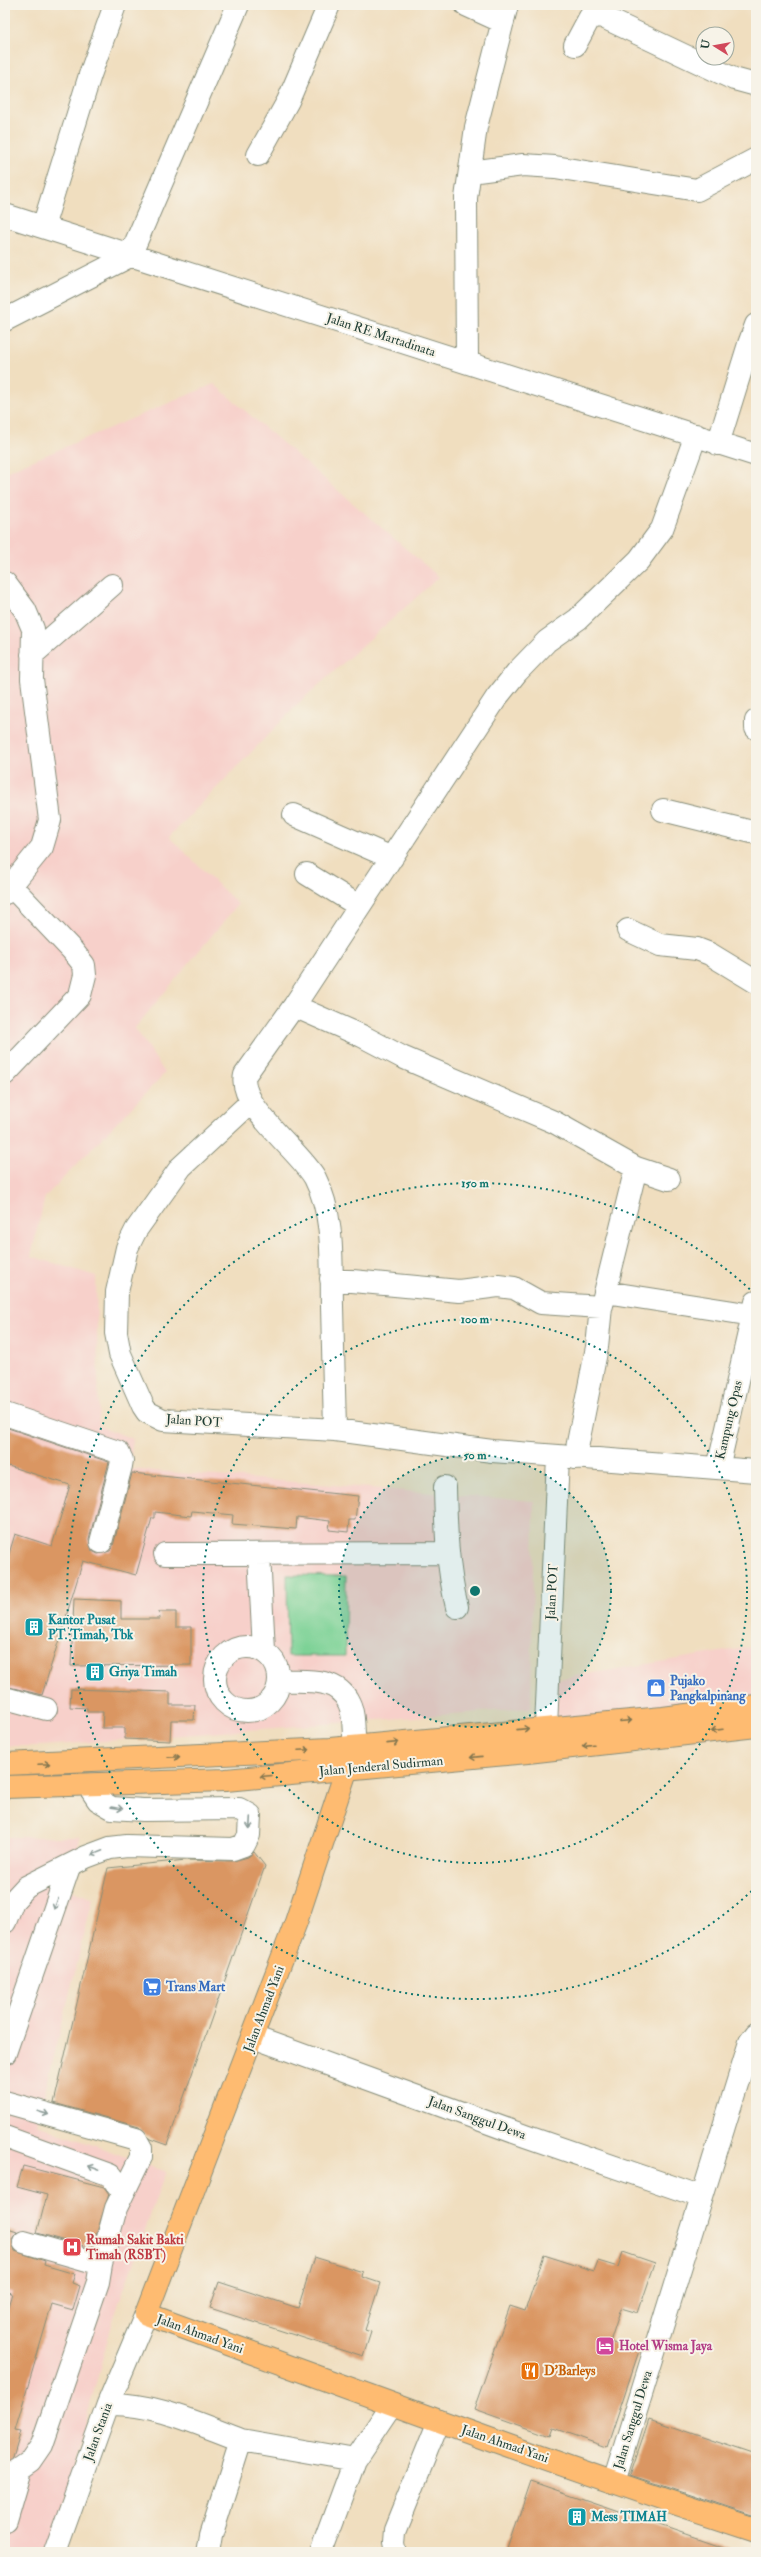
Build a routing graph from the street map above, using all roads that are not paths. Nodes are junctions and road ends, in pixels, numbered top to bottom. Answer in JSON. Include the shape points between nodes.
{"nodes":[{"id":1,"x":115,"y":5,"type":"edge"},
{"id":2,"x":238,"y":5,"type":"edge"},
{"id":3,"x":329,"y":5,"type":"edge"},
{"id":4,"x":466,"y":5,"type":"edge"},
{"id":5,"x":505,"y":14,"type":"edge"},
{"id":6,"x":575,"y":45,"type":"dead end"},
{"id":7,"x":756,"y":85,"type":"edge"},
{"id":8,"x":258,"y":154,"type":"dead end"},
{"id":9,"x":756,"y":159,"type":"edge"},
{"id":10,"x":470,"y":172,"type":"junction"},
{"id":11,"x":5,"y":216,"type":"edge"},
{"id":12,"x":44,"y":227,"type":"junction"},
{"id":13,"x":130,"y":256,"type":"junction"},
{"id":14,"x":5,"y":320,"type":"edge"},
{"id":15,"x":754,"y":338,"type":"edge"},
{"id":16,"x":467,"y":362,"type":"junction"},
{"id":17,"x":696,"y":435,"type":"junction"},
{"id":18,"x":718,"y":444,"type":"junction"},
{"id":19,"x":756,"y":455,"type":"edge"},
{"id":20,"x":5,"y":583,"type":"edge"},
{"id":21,"x":112,"y":585,"type":"dead end"},
{"id":22,"x":32,"y":655,"type":"junction"},
{"id":23,"x":756,"y":721,"type":"edge"},
{"id":24,"x":756,"y":728,"type":"edge"},
{"id":25,"x":663,"y":810,"type":"dead end"},
{"id":26,"x":294,"y":815,"type":"dead end"},
{"id":27,"x":756,"y":833,"type":"edge"},
{"id":28,"x":392,"y":858,"type":"junction"},
{"id":29,"x":307,"y":874,"type":"dead end"},
{"id":30,"x":8,"y":890,"type":"edge"},
{"id":31,"x":359,"y":906,"type":"junction"},
{"id":32,"x":628,"y":930,"type":"dead end"},
{"id":33,"x":756,"y":982,"type":"edge"},
{"id":34,"x":294,"y":1006,"type":"junction"},
{"id":35,"x":5,"y":1074,"type":"edge"},
{"id":36,"x":251,"y":1102,"type":"junction"},
{"id":37,"x":636,"y":1168,"type":"junction"},
{"id":38,"x":669,"y":1179,"type":"dead end"},
{"id":39,"x":331,"y":1279,"type":"junction"},
{"id":40,"x":603,"y":1299,"type":"junction"},
{"id":41,"x":754,"y":1308,"type":"edge"},
{"id":42,"x":5,"y":1414,"type":"edge"},
{"id":43,"x":335,"y":1430,"type":"junction"},
{"id":44,"x":567,"y":1458,"type":"junction"},
{"id":45,"x":718,"y":1468,"type":"junction"},
{"id":46,"x":756,"y":1471,"type":"edge"},
{"id":47,"x":445,"y":1487,"type":"dead end"},
{"id":48,"x":100,"y":1542,"type":"dead end"},
{"id":49,"x":447,"y":1553,"type":"junction"},
{"id":50,"x":165,"y":1554,"type":"dead end"},
{"id":51,"x":259,"y":1554,"type":"junction"},
{"id":52,"x":458,"y":1607,"type":"dead end"},
{"id":53,"x":264,"y":1651,"type":"junction"},
{"id":54,"x":279,"y":1681,"type":"junction"},
{"id":55,"x":5,"y":1698,"type":"edge"},
{"id":56,"x":756,"y":1706,"type":"edge"},
{"id":57,"x":46,"y":1709,"type":"dead end"},
{"id":58,"x":756,"y":1726,"type":"edge"},
{"id":59,"x":546,"y":1727,"type":"junction"},
{"id":60,"x":355,"y":1747,"type":"junction"},
{"id":61,"x":5,"y":1764,"type":"edge"},
{"id":62,"x":347,"y":1769,"type":"junction"},
{"id":63,"x":88,"y":1785,"type":"junction"},
{"id":64,"x":5,"y":1787,"type":"edge"},
{"id":65,"x":69,"y":1867,"type":"junction"},
{"id":66,"x":5,"y":1922,"type":"edge"},
{"id":67,"x":756,"y":2034,"type":"edge"},
{"id":68,"x":253,"y":2037,"type":"junction"},
{"id":69,"x":5,"y":2053,"type":"edge"},
{"id":70,"x":5,"y":2102,"type":"edge"},
{"id":71,"x":5,"y":2137,"type":"edge"},
{"id":72,"x":123,"y":2192,"type":"junction"},
{"id":73,"x":702,"y":2197,"type":"junction"},
{"id":74,"x":24,"y":2242,"type":"dead end"},
{"id":75,"x":101,"y":2264,"type":"junction"},
{"id":76,"x":146,"y":2314,"type":"junction"},
{"id":77,"x":108,"y":2404,"type":"junction"},
{"id":78,"x":392,"y":2405,"type":"junction"},
{"id":79,"x":439,"y":2421,"type":"junction"},
{"id":80,"x":241,"y":2440,"type":"junction"},
{"id":81,"x":355,"y":2460,"type":"junction"},
{"id":82,"x":12,"y":2475,"type":"edge"},
{"id":83,"x":614,"y":2482,"type":"junction"},
{"id":84,"x":5,"y":2521,"type":"edge"},
{"id":85,"x":756,"y":2530,"type":"edge"},
{"id":86,"x":55,"y":2552,"type":"edge"},
{"id":87,"x":208,"y":2552,"type":"edge"},
{"id":88,"x":321,"y":2552,"type":"edge"},
{"id":89,"x":396,"y":2552,"type":"edge"}],
"edges":[{"from":1,"to":12,"type":"street","via":[[88,82]]},
{"from":2,"to":13,"type":"street"},
{"from":3,"to":8,"type":"street","via":[[288,100]]},
{"from":4,"to":5,"type":"street"},
{"from":5,"to":10,"type":"street","via":[[476,127]]},
{"from":6,"to":7,"type":"street","via":[[590,17],[601,16],[734,79]]},
{"from":9,"to":10,"type":"street","via":[[702,188],[690,190],[555,167],[523,165]]},
{"from":10,"to":16,"type":"street","via":[[466,198]]},
{"from":11,"to":12,"type":"street","name":"Jalan RE Martadinata"},
{"from":12,"to":13,"type":"street","name":"Jalan RE Martadinata"},
{"from":13,"to":14,"type":"street"},
{"from":13,"to":16,"type":"street","name":"Jalan RE Martadinata"},
{"from":15,"to":18,"type":"street"},
{"from":16,"to":17,"type":"street","name":"Jalan RE Martadinata"},
{"from":17,"to":18,"type":"street","name":"Jalan RE Martadinata"},
{"from":17,"to":28,"type":"street","via":[[662,529],[639,560],[578,619],[547,641],[517,672],[497,698]]},
{"from":18,"to":19,"type":"street","name":"Jalan RE Martadinata"},
{"from":20,"to":22,"type":"street","via":[[30,618],[33,629]]},
{"from":21,"to":22,"type":"street"},
{"from":22,"to":30,"type":"street","via":[[32,679],[50,820],[42,848]]},
{"from":23,"to":24,"type":"street"},
{"from":25,"to":27,"type":"street"},
{"from":26,"to":28,"type":"street"},
{"from":28,"to":31,"type":"street"},
{"from":29,"to":31,"type":"street"},
{"from":30,"to":35,"type":"street","via":[[72,950],[84,965],[85,975],[80,995]]},
{"from":31,"to":34,"type":"street"},
{"from":32,"to":33,"type":"street","via":[[660,945],[697,949],[710,954]]},
{"from":34,"to":36,"type":"street","via":[[245,1075],[244,1080]]},
{"from":34,"to":37,"type":"street","via":[[402,1057],[554,1122]]},
{"from":36,"to":39,"type":"street","via":[[314,1177],[322,1195],[331,1234]]},
{"from":36,"to":43,"type":"street","name":"Jalan POT","via":[[181,1167],[136,1230],[127,1248],[117,1292],[116,1333],[120,1354],[143,1406],[147,1412],[163,1420]]},
{"from":37,"to":38,"type":"street"},
{"from":37,"to":40,"type":"street"},
{"from":39,"to":40,"type":"street","via":[[459,1291],[498,1286],[514,1288],[541,1303]]},
{"from":39,"to":43,"type":"street"},
{"from":40,"to":41,"type":"street"},
{"from":40,"to":44,"type":"street","via":[[597,1346]]},
{"from":41,"to":45,"type":"street","name":"Kampung Opas"},
{"from":42,"to":48,"type":"street","via":[[118,1452],[122,1460],[121,1466]]},
{"from":43,"to":44,"type":"street","name":"Jalan POT"},
{"from":44,"to":45,"type":"street","name":"Jalan POT"},
{"from":44,"to":59,"type":"street","name":"Jalan POT"},
{"from":45,"to":46,"type":"street","name":"Jalan POT"},
{"from":47,"to":49,"type":"street"},
{"from":49,"to":51,"type":"street"},
{"from":49,"to":52,"type":"street","via":[[450,1579]]},
{"from":50,"to":51,"type":"street"},
{"from":51,"to":53,"type":"street"},
{"from":53,"to":54,"type":"street","via":[[273,1659]]},
{"from":53,"to":54,"type":"street","via":[[241,1647],[221,1660],[216,1670],[215,1682],[219,1694],[226,1703],[236,1709],[254,1710],[269,1702],[276,1693]]},
{"from":54,"to":60,"type":"street","via":[[325,1681],[344,1696],[350,1704]]},
{"from":55,"to":57,"type":"street"},
{"from":59,"to":56,"type":"main road","name":"Jalan Jenderal Sudirman","one_way":true,"via":[[663,1718]]},
{"from":58,"to":62,"type":"main road","name":"Jalan Jenderal Sudirman","one_way":true,"via":[[528,1752]]},
{"from":60,"to":59,"type":"main road","name":"Jalan Jenderal Sudirman","one_way":true},
{"from":61,"to":60,"type":"main road","name":"Jalan Jenderal Sudirman","one_way":true},
{"from":60,"to":62,"type":"main road","name":"Jalan Ahmad Yani"},
{"from":62,"to":63,"type":"main road","name":"Jalan Jenderal Sudirman","one_way":true,"via":[[226,1780]]},
{"from":62,"to":68,"type":"main road","name":"Jalan Ahmad Yani","via":[[296,1922]]},
{"from":63,"to":64,"type":"main road","name":"Jalan Jenderal Sudirman"},
{"from":63,"to":65,"type":"street","one_way":true,"via":[[98,1800],[112,1808],[246,1811],[250,1815],[249,1835],[244,1846],[233,1849],[127,1846],[110,1848]]},
{"from":65,"to":66,"type":"street","via":[[26,1887],[13,1901]]},
{"from":65,"to":69,"type":"street","one_way":true},
{"from":67,"to":73,"type":"street","name":"Jalan Sanggul Dewa","via":[[750,2042]]},
{"from":68,"to":73,"type":"street","name":"Jalan Sanggul Dewa"},
{"from":68,"to":76,"type":"main road","name":"Jalan Ahmad Yani"},
{"from":70,"to":72,"type":"street","one_way":true,"via":[[136,2139],[141,2148],[141,2158]]},
{"from":72,"to":71,"type":"street","one_way":true,"via":[[110,2175]]},
{"from":72,"to":75,"type":"street"},
{"from":73,"to":83,"type":"street","name":"Jalan Sanggul Dewa"},
{"from":74,"to":75,"type":"street"},
{"from":75,"to":82,"type":"street","via":[[98,2282],[42,2445],[30,2461]]},
{"from":76,"to":77,"type":"street","name":"Jalan Stania"},
{"from":76,"to":78,"type":"main road","name":"Jalan Ahmad Yani"},
{"from":77,"to":80,"type":"street","via":[[131,2403],[170,2413]]},
{"from":77,"to":86,"type":"street","name":"Jalan Stania"},
{"from":78,"to":79,"type":"main road","name":"Jalan Ahmad Yani"},
{"from":78,"to":81,"type":"street"},
{"from":79,"to":83,"type":"main road","name":"Jalan Ahmad Yani"},
{"from":79,"to":89,"type":"street","via":[[395,2530]]},
{"from":80,"to":81,"type":"street"},
{"from":80,"to":87,"type":"street","via":[[211,2534]]},
{"from":81,"to":88,"type":"street"},
{"from":82,"to":84,"type":"street"},
{"from":83,"to":85,"type":"main road","name":"Jalan Ahmad Yani"}]}
